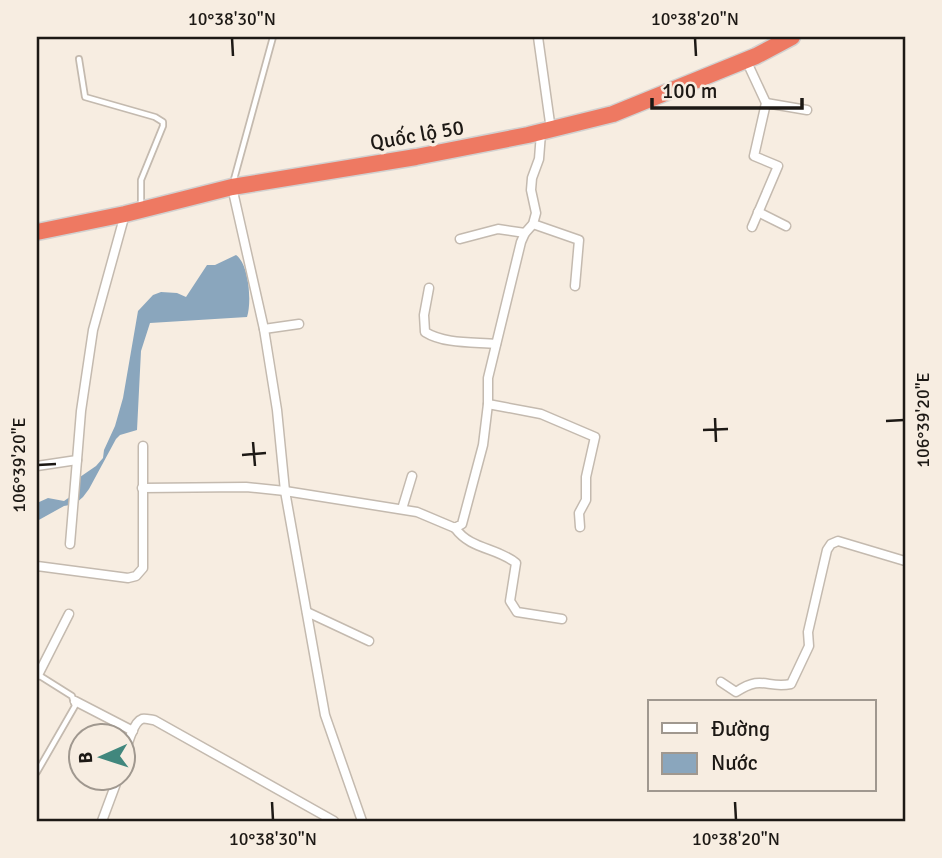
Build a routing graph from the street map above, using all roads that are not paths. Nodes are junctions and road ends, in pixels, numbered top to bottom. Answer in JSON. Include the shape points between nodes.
{"nodes":[{"id":1,"x":273,"y":37,"type":"edge"},
{"id":2,"x":538,"y":37,"type":"edge"},
{"id":3,"x":792,"y":37,"type":"edge"},
{"id":4,"x":79,"y":59,"type":"dead end"},
{"id":5,"x":746,"y":61,"type":"junction"},
{"id":6,"x":766,"y":103,"type":"junction"},
{"id":7,"x":807,"y":110,"type":"dead end"},
{"id":8,"x":546,"y":131,"type":"junction"},
{"id":9,"x":232,"y":187,"type":"junction"},
{"id":10,"x":142,"y":210,"type":"junction"},
{"id":11,"x":758,"y":212,"type":"junction"},
{"id":12,"x":125,"y":214,"type":"junction"},
{"id":13,"x":533,"y":224,"type":"junction"},
{"id":14,"x":786,"y":226,"type":"dead end"},
{"id":15,"x":752,"y":227,"type":"dead end"},
{"id":16,"x":37,"y":232,"type":"edge"},
{"id":17,"x":525,"y":233,"type":"junction"},
{"id":18,"x":460,"y":239,"type":"dead end"},
{"id":19,"x":575,"y":286,"type":"dead end"},
{"id":20,"x":429,"y":288,"type":"dead end"},
{"id":21,"x":299,"y":324,"type":"dead end"},
{"id":22,"x":264,"y":329,"type":"junction"},
{"id":23,"x":496,"y":344,"type":"junction"},
{"id":24,"x":488,"y":404,"type":"junction"},
{"id":25,"x":144,"y":446,"type":"dead end"},
{"id":26,"x":77,"y":460,"type":"junction"},
{"id":27,"x":37,"y":466,"type":"edge"},
{"id":28,"x":412,"y":476,"type":"dead end"},
{"id":29,"x":142,"y":488,"type":"junction"},
{"id":30,"x":285,"y":491,"type":"junction"},
{"id":31,"x":402,"y":509,"type":"junction"},
{"id":32,"x":580,"y":527,"type":"dead end"},
{"id":33,"x":455,"y":528,"type":"junction"},
{"id":34,"x":71,"y":544,"type":"dead end"},
{"id":35,"x":905,"y":561,"type":"edge"},
{"id":36,"x":37,"y":566,"type":"edge"},
{"id":37,"x":307,"y":612,"type":"junction"},
{"id":38,"x":69,"y":614,"type":"dead end"},
{"id":39,"x":562,"y":619,"type":"dead end"},
{"id":40,"x":369,"y":640,"type":"dead end"},
{"id":41,"x":37,"y":675,"type":"edge"},
{"id":42,"x":721,"y":682,"type":"dead end"},
{"id":43,"x":75,"y":701,"type":"junction"},
{"id":44,"x":115,"y":722,"type":"edge"},
{"id":45,"x":136,"y":724,"type":"edge"},
{"id":46,"x":37,"y":772,"type":"edge"},
{"id":47,"x":113,"y":792,"type":"edge"},
{"id":48,"x":102,"y":821,"type":"edge"},
{"id":49,"x":334,"y":821,"type":"edge"},
{"id":50,"x":362,"y":821,"type":"edge"}],
"edges":[{"from":1,"to":9,"type":"lane"},
{"from":2,"to":8,"type":"street"},
{"from":3,"to":5,"type":"highway","name":"Quốc lộ 50"},
{"from":4,"to":10,"type":"lane","via":[[85,97],[163,122],[139,186]]},
{"from":5,"to":6,"type":"street"},
{"from":5,"to":8,"type":"highway","name":"Quốc lộ 50","via":[[613,114]]},
{"from":6,"to":7,"type":"street"},
{"from":6,"to":11,"type":"street","via":[[754,156],[778,166]]},
{"from":8,"to":9,"type":"highway","name":"Quốc lộ 50"},
{"from":8,"to":13,"type":"street","via":[[532,178]]},
{"from":9,"to":10,"type":"highway","name":"Quốc lộ 50"},
{"from":9,"to":22,"type":"street"},
{"from":10,"to":12,"type":"highway","name":"Quốc lộ 50"},
{"from":11,"to":14,"type":"street"},
{"from":11,"to":15,"type":"street"},
{"from":12,"to":16,"type":"highway","name":"Quốc lộ 50"},
{"from":12,"to":26,"type":"street","via":[[93,330]]},
{"from":13,"to":17,"type":"street"},
{"from":13,"to":19,"type":"street","via":[[579,240]]},
{"from":17,"to":18,"type":"street","via":[[498,229]]},
{"from":17,"to":23,"type":"street"},
{"from":20,"to":23,"type":"street","via":[[425,332]]},
{"from":21,"to":22,"type":"street"},
{"from":22,"to":30,"type":"street"},
{"from":23,"to":24,"type":"street"},
{"from":24,"to":32,"type":"street","via":[[541,414],[595,437]]},
{"from":24,"to":33,"type":"street","via":[[476,472],[462,524]]},
{"from":25,"to":29,"type":"street"},
{"from":26,"to":27,"type":"street"},
{"from":26,"to":34,"type":"street"},
{"from":28,"to":31,"type":"street"},
{"from":29,"to":30,"type":"street"},
{"from":29,"to":36,"type":"street","via":[[143,568],[136,576]]},
{"from":30,"to":31,"type":"street"},
{"from":30,"to":37,"type":"street"},
{"from":31,"to":33,"type":"street"},
{"from":33,"to":39,"type":"street","via":[[471,544],[516,563],[510,601],[517,612]]},
{"from":35,"to":42,"type":"street","via":[[838,541],[831,544],[811,618],[809,646],[790,684],[754,682],[736,692]]},
{"from":37,"to":40,"type":"street"},
{"from":37,"to":50,"type":"street","via":[[325,715]]},
{"from":38,"to":41,"type":"street"},
{"from":41,"to":43,"type":"lane"},
{"from":43,"to":44,"type":"street"},
{"from":43,"to":46,"type":"lane","via":[[74,711]]},
{"from":45,"to":49,"type":"street","via":[[143,718],[154,720]]},
{"from":47,"to":48,"type":"street"}]}
